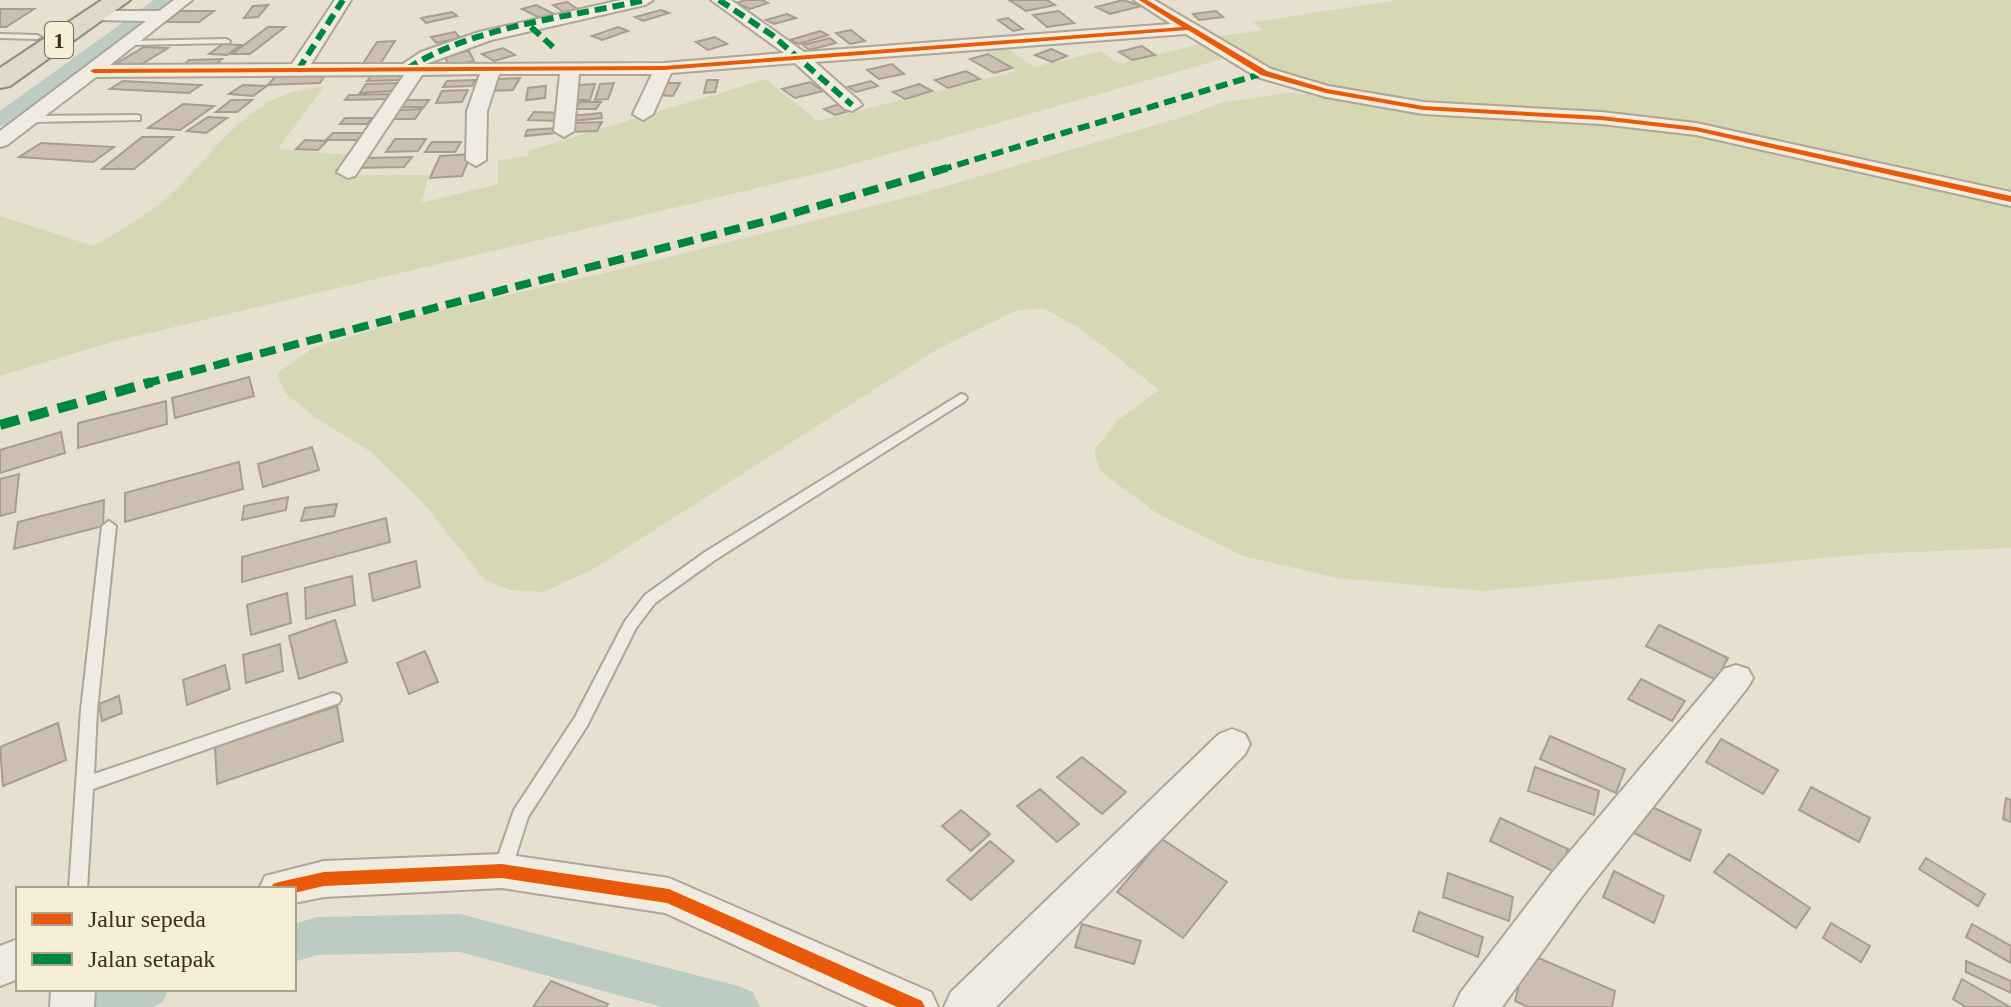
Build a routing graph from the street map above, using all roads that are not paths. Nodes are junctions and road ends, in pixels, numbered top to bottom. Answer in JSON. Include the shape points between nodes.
{"nodes":[{"id":1,"x":184,"y":0,"type":"edge"},
{"id":2,"x":343,"y":0,"type":"edge"},
{"id":3,"x":645,"y":0,"type":"edge"},
{"id":4,"x":719,"y":0,"type":"edge"},
{"id":5,"x":1142,"y":0,"type":"edge"},
{"id":6,"x":106,"y":8,"type":"edge"},
{"id":7,"x":158,"y":16,"type":"junction"},
{"id":8,"x":531,"y":27,"type":"junction"},
{"id":9,"x":1191,"y":28,"type":"junction"},
{"id":10,"x":0,"y":36,"type":"edge"},
{"id":11,"x":37,"y":37,"type":"junction"},
{"id":12,"x":226,"y":41,"type":"dead end"},
{"id":13,"x":130,"y":43,"type":"junction"},
{"id":14,"x":553,"y":47,"type":"dead end"},
{"id":15,"x":803,"y":59,"type":"junction"},
{"id":16,"x":0,"y":62,"type":"edge"},
{"id":17,"x":664,"y":68,"type":"junction"},
{"id":18,"x":411,"y":69,"type":"junction"},
{"id":19,"x":298,"y":70,"type":"junction"},
{"id":20,"x":491,"y":70,"type":"junction"},
{"id":21,"x":570,"y":70,"type":"junction"},
{"id":22,"x":94,"y":71,"type":"junction"},
{"id":23,"x":0,"y":80,"type":"edge"},
{"id":24,"x":852,"y":105,"type":"dead end"},
{"id":25,"x":643,"y":114,"type":"dead end"},
{"id":26,"x":137,"y":118,"type":"dead end"},
{"id":27,"x":29,"y":119,"type":"junction"},
{"id":28,"x":564,"y":131,"type":"dead end"},
{"id":29,"x":0,"y":141,"type":"edge"},
{"id":30,"x":476,"y":160,"type":"dead end"},
{"id":31,"x":348,"y":172,"type":"dead end"},
{"id":32,"x":2011,"y":199,"type":"edge"},
{"id":33,"x":961,"y":398,"type":"dead end"},
{"id":34,"x":109,"y":526,"type":"dead end"},
{"id":35,"x":1736,"y":678,"type":"dead end"},
{"id":36,"x":333,"y":699,"type":"dead end"},
{"id":37,"x":1232,"y":744,"type":"dead end"},
{"id":38,"x":86,"y":784,"type":"junction"},
{"id":39,"x":502,"y":871,"type":"junction"},
{"id":40,"x":78,"y":887,"type":"edge"},
{"id":41,"x":288,"y":887,"type":"edge"},
{"id":42,"x":916,"y":1007,"type":"edge"},
{"id":43,"x":966,"y":1007,"type":"edge"},
{"id":44,"x":1476,"y":1007,"type":"edge"}],
"edges":[{"from":1,"to":7,"type":"street"},
{"from":2,"to":19,"type":"street"},
{"from":3,"to":8,"type":"street"},
{"from":4,"to":15,"type":"street"},
{"from":5,"to":9,"type":"street"},
{"from":6,"to":7,"type":"street"},
{"from":6,"to":11,"type":"highway","number":"1"},
{"from":6,"to":23,"type":"highway","number":"1"},
{"from":7,"to":13,"type":"street"},
{"from":8,"to":14,"type":"street"},
{"from":8,"to":18,"type":"street","via":[[430,53]]},
{"from":9,"to":15,"type":"street"},
{"from":9,"to":32,"type":"street","via":[[1264,73],[1326,91],[1423,108],[1696,129]]},
{"from":10,"to":11,"type":"lane"},
{"from":11,"to":16,"type":"highway","number":"1"},
{"from":12,"to":13,"type":"lane"},
{"from":13,"to":22,"type":"street"},
{"from":15,"to":17,"type":"street"},
{"from":15,"to":24,"type":"street"},
{"from":17,"to":21,"type":"street"},
{"from":17,"to":25,"type":"street"},
{"from":18,"to":19,"type":"street"},
{"from":18,"to":20,"type":"street"},
{"from":18,"to":31,"type":"street"},
{"from":19,"to":22,"type":"street"},
{"from":20,"to":21,"type":"street"},
{"from":20,"to":30,"type":"street","via":[[477,111]]},
{"from":21,"to":28,"type":"street"},
{"from":22,"to":27,"type":"street"},
{"from":26,"to":27,"type":"lane"},
{"from":27,"to":29,"type":"street"},
{"from":33,"to":39,"type":"lane","via":[[650,599],[520,815]]},
{"from":34,"to":38,"type":"lane"},
{"from":35,"to":44,"type":"street","via":[[1566,886]]},
{"from":36,"to":38,"type":"lane"},
{"from":37,"to":43,"type":"street"},
{"from":38,"to":40,"type":"lane"},
{"from":39,"to":41,"type":"street","via":[[324,879]]},
{"from":39,"to":42,"type":"street","via":[[669,896]]}]}
